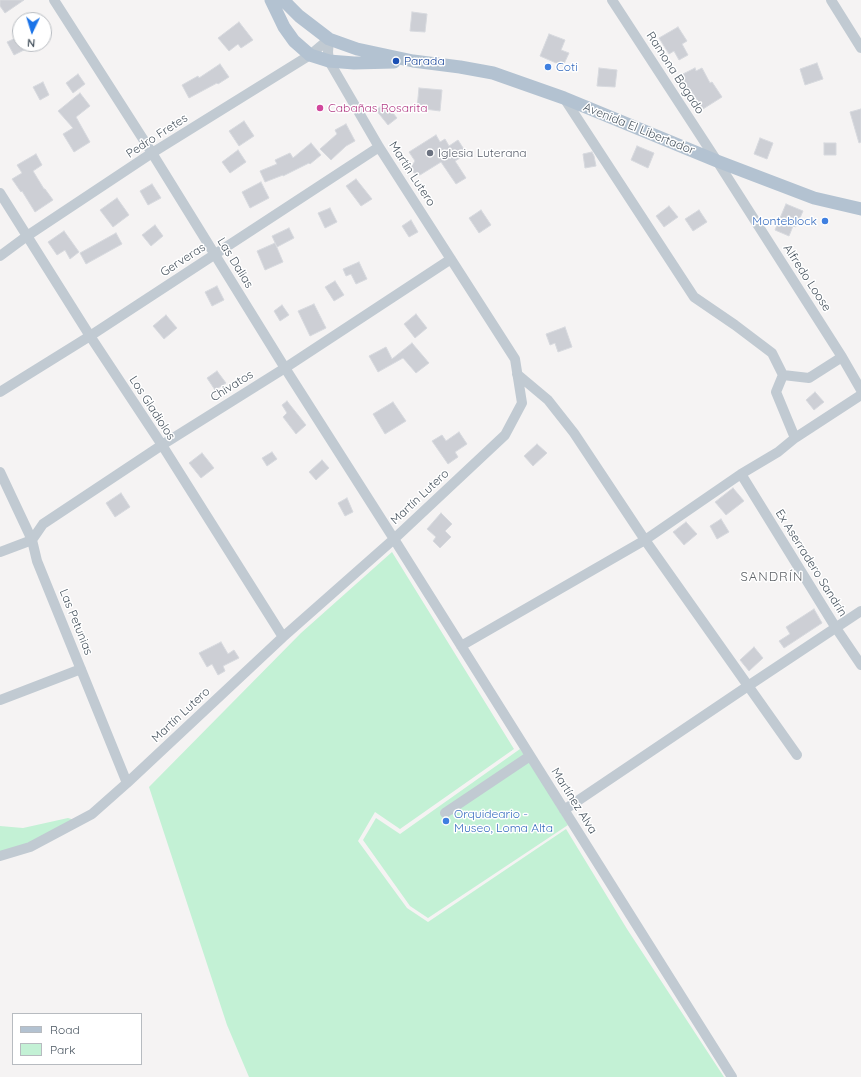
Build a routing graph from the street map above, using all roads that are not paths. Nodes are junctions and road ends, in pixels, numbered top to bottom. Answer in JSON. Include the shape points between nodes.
{"nodes":[{"id":1,"x":54,"y":0,"type":"edge"},
{"id":2,"x":270,"y":0,"type":"edge"},
{"id":3,"x":283,"y":0,"type":"edge"},
{"id":4,"x":612,"y":0,"type":"edge"},
{"id":5,"x":831,"y":0,"type":"edge"},
{"id":6,"x":329,"y":39,"type":"junction"},
{"id":7,"x":861,"y":48,"type":"edge"},
{"id":8,"x":310,"y":55,"type":"junction"},
{"id":9,"x":330,"y":61,"type":"junction"},
{"id":10,"x":413,"y":61,"type":"junction"},
{"id":11,"x":564,"y":98,"type":"junction"},
{"id":12,"x":379,"y":147,"type":"junction"},
{"id":13,"x":152,"y":153,"type":"junction"},
{"id":14,"x":716,"y":161,"type":"junction"},
{"id":15,"x":0,"y":193,"type":"edge"},
{"id":16,"x":861,"y":209,"type":"edge"},
{"id":17,"x":27,"y":236,"type":"junction"},
{"id":18,"x":214,"y":254,"type":"junction"},
{"id":19,"x":0,"y":256,"type":"edge"},
{"id":20,"x":451,"y":259,"type":"junction"},
{"id":21,"x":90,"y":336,"type":"junction"},
{"id":22,"x":842,"y":357,"type":"junction"},
{"id":23,"x":285,"y":368,"type":"junction"},
{"id":24,"x":517,"y":374,"type":"junction"},
{"id":25,"x":783,"y":375,"type":"junction"},
{"id":26,"x":861,"y":390,"type":"edge"},
{"id":27,"x":0,"y":392,"type":"edge"},
{"id":28,"x":861,"y":395,"type":"edge"},
{"id":29,"x":795,"y":438,"type":"junction"},
{"id":30,"x":162,"y":445,"type":"junction"},
{"id":31,"x":0,"y":472,"type":"edge"},
{"id":32,"x":741,"y":474,"type":"junction"},
{"id":33,"x":394,"y":539,"type":"junction"},
{"id":34,"x":32,"y":540,"type":"junction"},
{"id":35,"x":645,"y":540,"type":"junction"},
{"id":36,"x":0,"y":552,"type":"edge"},
{"id":37,"x":861,"y":611,"type":"edge"},
{"id":38,"x":836,"y":628,"type":"junction"},
{"id":39,"x":283,"y":637,"type":"junction"},
{"id":40,"x":461,"y":646,"type":"junction"},
{"id":41,"x":861,"y":665,"type":"edge"},
{"id":42,"x":81,"y":669,"type":"junction"},
{"id":43,"x":748,"y":686,"type":"junction"},
{"id":44,"x":0,"y":700,"type":"edge"},
{"id":45,"x":797,"y":755,"type":"dead end"},
{"id":46,"x":530,"y":756,"type":"junction"},
{"id":47,"x":127,"y":783,"type":"junction"},
{"id":48,"x":564,"y":810,"type":"junction"},
{"id":49,"x":445,"y":814,"type":"dead end"},
{"id":50,"x":0,"y":856,"type":"edge"},
{"id":51,"x":732,"y":1077,"type":"edge"}],
"edges":[{"from":1,"to":13,"type":"street","name":"Las Dalias"},
{"from":2,"to":8,"type":"main road","name":"Avenida El Libertador","via":[[294,41]]},
{"from":3,"to":6,"type":"main road","name":"Avenida El Libertador"},
{"from":4,"to":14,"type":"street","name":"Ramona Bogado"},
{"from":5,"to":7,"type":"street"},
{"from":6,"to":8,"type":"street","name":"Pedro Fretes"},
{"from":6,"to":9,"type":"street","name":"Martín Lutero"},
{"from":6,"to":10,"type":"main road","name":"Avenida El Libertador","via":[[357,49]]},
{"from":8,"to":9,"type":"main road","name":"Avenida El Libertador"},
{"from":8,"to":13,"type":"street","name":"Pedro Fretes"},
{"from":9,"to":10,"type":"main road","name":"Avenida El Libertador"},
{"from":9,"to":12,"type":"street","name":"Martín Lutero"},
{"from":10,"to":11,"type":"main road","name":"Avenida El Libertador","via":[[492,73]]},
{"from":11,"to":14,"type":"main road","name":"Avenida El Libertador"},
{"from":11,"to":25,"type":"street","via":[[694,297],[772,353]]},
{"from":12,"to":18,"type":"street","name":"Gerveras"},
{"from":12,"to":20,"type":"street","name":"Martín Lutero"},
{"from":13,"to":17,"type":"street","name":"Pedro Fretes"},
{"from":13,"to":18,"type":"street","name":"Las Dalias"},
{"from":14,"to":16,"type":"main road","name":"Avenida El Libertador","via":[[814,198]]},
{"from":14,"to":22,"type":"street","name":"Alfredo Loose"},
{"from":15,"to":17,"type":"street","name":"Los Gladiolos"},
{"from":17,"to":19,"type":"street","name":"Pedro Fretes"},
{"from":17,"to":21,"type":"street","name":"Los Gladiolos"},
{"from":18,"to":21,"type":"street","name":"Gerveras"},
{"from":18,"to":23,"type":"street","name":"Las Dalias"},
{"from":20,"to":23,"type":"street","name":"Chivatos"},
{"from":20,"to":24,"type":"street","name":"Martín Lutero","via":[[514,359]]},
{"from":21,"to":27,"type":"street","name":"Gerveras"},
{"from":21,"to":30,"type":"street","name":"Los Gladiolos"},
{"from":22,"to":25,"type":"street","via":[[809,378]]},
{"from":22,"to":26,"type":"street","name":"Alfredo Loose"},
{"from":23,"to":30,"type":"street","name":"Chivatos"},
{"from":23,"to":33,"type":"street","name":"Las Dalias"},
{"from":24,"to":33,"type":"street","name":"Martín Lutero","via":[[522,403],[505,435]]},
{"from":24,"to":35,"type":"street","via":[[557,411]]},
{"from":25,"to":29,"type":"street","via":[[776,392]]},
{"from":28,"to":29,"type":"street"},
{"from":29,"to":32,"type":"street","via":[[778,452]]},
{"from":30,"to":34,"type":"street","name":"Chivatos","via":[[43,524]]},
{"from":30,"to":39,"type":"street","name":"Los Gladiolos"},
{"from":31,"to":34,"type":"street","name":"Las Petunias"},
{"from":32,"to":35,"type":"street"},
{"from":32,"to":38,"type":"street","name":"Ex Aserradero Sandrín"},
{"from":33,"to":39,"type":"street","name":"Martín Lutero"},
{"from":33,"to":40,"type":"street","name":"Martínez Alva"},
{"from":34,"to":36,"type":"street"},
{"from":34,"to":42,"type":"street","name":"Las Petunias","via":[[37,561]]},
{"from":35,"to":40,"type":"street"},
{"from":35,"to":43,"type":"street"},
{"from":37,"to":38,"type":"street"},
{"from":38,"to":41,"type":"street","name":"Ex Aserradero Sandrín"},
{"from":38,"to":43,"type":"street"},
{"from":39,"to":47,"type":"street","name":"Martín Lutero"},
{"from":40,"to":46,"type":"street","name":"Martínez Alva"},
{"from":42,"to":44,"type":"street"},
{"from":42,"to":47,"type":"street","name":"Las Petunias"},
{"from":43,"to":45,"type":"street"},
{"from":43,"to":48,"type":"street"},
{"from":46,"to":48,"type":"street","name":"Martínez Alva"},
{"from":46,"to":49,"type":"street"},
{"from":47,"to":50,"type":"street","name":"Martín Lutero","via":[[92,814],[30,847]]},
{"from":48,"to":51,"type":"street","name":"Martínez Alva"}]}
